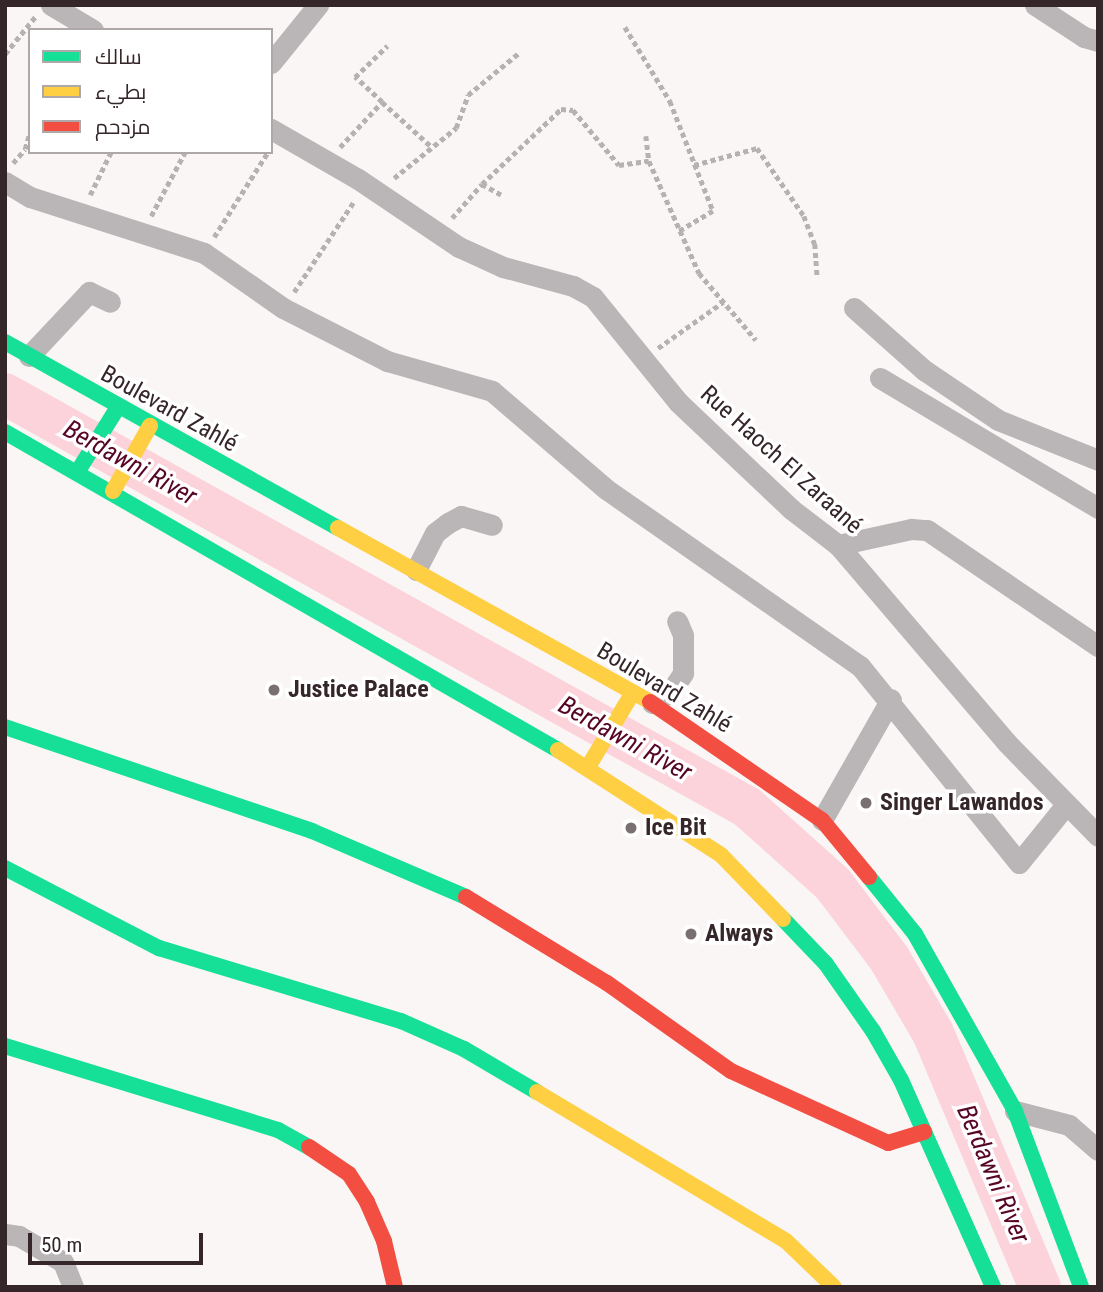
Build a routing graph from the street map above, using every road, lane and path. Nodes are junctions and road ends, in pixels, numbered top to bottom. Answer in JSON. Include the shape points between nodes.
{"nodes":[{"id":1,"x":318,"y":5,"type":"edge"},
{"id":2,"x":1035,"y":5,"type":"edge"},
{"id":3,"x":44,"y":10,"type":"edge"},
{"id":4,"x":625,"y":27,"type":"dead end"},
{"id":5,"x":28,"y":28,"type":"edge"},
{"id":6,"x":28,"y":28,"type":"edge"},
{"id":7,"x":88,"y":28,"type":"edge"},
{"id":8,"x":1098,"y":41,"type":"edge"},
{"id":9,"x":387,"y":46,"type":"dead end"},
{"id":10,"x":520,"y":52,"type":"dead end"},
{"id":11,"x":5,"y":54,"type":"edge"},
{"id":12,"x":273,"y":61,"type":"edge"},
{"id":13,"x":382,"y":102,"type":"junction"},
{"id":14,"x":273,"y":130,"type":"edge"},
{"id":15,"x":646,"y":136,"type":"dead end"},
{"id":16,"x":28,"y":139,"type":"edge"},
{"id":17,"x":432,"y":147,"type":"junction"},
{"id":18,"x":110,"y":154,"type":"edge"},
{"id":19,"x":184,"y":154,"type":"edge"},
{"id":20,"x":267,"y":154,"type":"edge"},
{"id":21,"x":326,"y":161,"type":"junction"},
{"id":22,"x":649,"y":162,"type":"junction"},
{"id":23,"x":694,"y":164,"type":"junction"},
{"id":24,"x":5,"y":172,"type":"edge"},
{"id":25,"x":5,"y":182,"type":"edge"},
{"id":26,"x":482,"y":184,"type":"junction"},
{"id":27,"x":371,"y":188,"type":"junction"},
{"id":28,"x":504,"y":196,"type":"dead end"},
{"id":29,"x":80,"y":215,"type":"junction"},
{"id":30,"x":680,"y":231,"type":"junction"},
{"id":31,"x":142,"y":232,"type":"junction"},
{"id":32,"x":440,"y":236,"type":"junction"},
{"id":33,"x":204,"y":253,"type":"junction"},
{"id":34,"x":817,"y":275,"type":"dead end"},
{"id":35,"x":110,"y":302,"type":"dead end"},
{"id":36,"x":723,"y":302,"type":"junction"},
{"id":37,"x":283,"y":308,"type":"junction"},
{"id":38,"x":854,"y":308,"type":"dead end"},
{"id":39,"x":756,"y":340,"type":"dead end"},
{"id":40,"x":5,"y":342,"type":"edge"},
{"id":41,"x":29,"y":356,"type":"junction"},
{"id":42,"x":644,"y":358,"type":"junction"},
{"id":43,"x":880,"y":378,"type":"dead end"},
{"id":44,"x":118,"y":407,"type":"junction"},
{"id":45,"x":150,"y":426,"type":"junction"},
{"id":46,"x":5,"y":432,"type":"edge"},
{"id":47,"x":1098,"y":460,"type":"edge"},
{"id":48,"x":78,"y":471,"type":"junction"},
{"id":49,"x":113,"y":491,"type":"junction"},
{"id":50,"x":1098,"y":508,"type":"edge"},
{"id":51,"x":492,"y":525,"type":"dead end"},
{"id":52,"x":838,"y":545,"type":"junction"},
{"id":53,"x":416,"y":570,"type":"junction"},
{"id":54,"x":677,"y":621,"type":"dead end"},
{"id":55,"x":1098,"y":646,"type":"edge"},
{"id":56,"x":632,"y":694,"type":"junction"},
{"id":57,"x":891,"y":699,"type":"junction"},
{"id":58,"x":652,"y":703,"type":"junction"},
{"id":59,"x":5,"y":727,"type":"edge"},
{"id":60,"x":588,"y":767,"type":"junction"},
{"id":61,"x":1065,"y":806,"type":"junction"},
{"id":62,"x":822,"y":820,"type":"junction"},
{"id":63,"x":1098,"y":836,"type":"edge"},
{"id":64,"x":5,"y":868,"type":"edge"},
{"id":65,"x":5,"y":1046,"type":"edge"},
{"id":66,"x":1015,"y":1111,"type":"junction"},
{"id":67,"x":923,"y":1132,"type":"junction"},
{"id":68,"x":1098,"y":1150,"type":"edge"},
{"id":69,"x":5,"y":1234,"type":"edge"},
{"id":70,"x":73,"y":1287,"type":"edge"},
{"id":71,"x":395,"y":1287,"type":"edge"},
{"id":72,"x":834,"y":1287,"type":"edge"},
{"id":73,"x":993,"y":1287,"type":"edge"},
{"id":74,"x":1081,"y":1287,"type":"edge"}],
"edges":[{"from":1,"to":12,"type":"street"},
{"from":2,"to":8,"type":"street"},
{"from":3,"to":5,"type":"path"},
{"from":3,"to":7,"type":"street"},
{"from":4,"to":23,"type":"path","via":[[670,101]]},
{"from":6,"to":11,"type":"path"},
{"from":9,"to":13,"type":"path","via":[[355,77]]},
{"from":10,"to":17,"type":"path","via":[[468,95],[456,128]]},
{"from":13,"to":17,"type":"path"},
{"from":13,"to":21,"type":"path"},
{"from":14,"to":21,"type":"street","name":"Rue Haoch El Zaraané"},
{"from":15,"to":22,"type":"path"},
{"from":16,"to":24,"type":"path"},
{"from":17,"to":27,"type":"path"},
{"from":18,"to":29,"type":"path"},
{"from":19,"to":31,"type":"path"},
{"from":20,"to":33,"type":"path"},
{"from":21,"to":27,"type":"street","name":"Rue Haoch El Zaraané"},
{"from":22,"to":26,"type":"path","via":[[619,164],[573,110],[561,109]]},
{"from":22,"to":30,"type":"path"},
{"from":23,"to":30,"type":"path","via":[[713,211]]},
{"from":23,"to":34,"type":"path","via":[[757,148],[804,216],[816,244]]},
{"from":25,"to":29,"type":"street","via":[[30,197]]},
{"from":26,"to":28,"type":"path"},
{"from":26,"to":32,"type":"path"},
{"from":27,"to":32,"type":"street","name":"Rue Haoch El Zaraané"},
{"from":27,"to":37,"type":"path"},
{"from":29,"to":31,"type":"street"},
{"from":30,"to":36,"type":"path","via":[[699,273]]},
{"from":31,"to":33,"type":"street"},
{"from":32,"to":42,"type":"street","name":"Rue Haoch El Zaraané","via":[[503,267],[546,276],[583,291]]},
{"from":33,"to":37,"type":"street"},
{"from":35,"to":41,"type":"street","via":[[89,292]]},
{"from":36,"to":39,"type":"path"},
{"from":36,"to":42,"type":"path"},
{"from":37,"to":57,"type":"street","via":[[387,361],[492,391],[606,489],[860,666]]},
{"from":38,"to":47,"type":"street","via":[[924,370],[998,420]]},
{"from":40,"to":41,"type":"main road","name":"Boulevard Zahlé"},
{"from":41,"to":44,"type":"main road","name":"Boulevard Zahlé"},
{"from":42,"to":52,"type":"street","name":"Rue Haoch El Zaraané","via":[[711,434],[791,509]]},
{"from":43,"to":50,"type":"street"},
{"from":44,"to":45,"type":"main road","name":"Boulevard Zahlé"},
{"from":44,"to":48,"type":"main road"},
{"from":45,"to":49,"type":"main road"},
{"from":45,"to":53,"type":"main road","name":"Boulevard Zahlé"},
{"from":46,"to":48,"type":"main road"},
{"from":48,"to":49,"type":"main road"},
{"from":49,"to":60,"type":"main road"},
{"from":51,"to":53,"type":"street","via":[[461,516],[448,523],[435,533]]},
{"from":52,"to":55,"type":"street","via":[[911,529],[928,530]]},
{"from":52,"to":61,"type":"street","name":"Rue Haoch El Zaraané"},
{"from":53,"to":56,"type":"main road","name":"Boulevard Zahlé"},
{"from":54,"to":58,"type":"street","via":[[683,635],[683,673],[671,691]]},
{"from":56,"to":58,"type":"main road","name":"Boulevard Zahlé"},
{"from":56,"to":60,"type":"main road"},
{"from":57,"to":61,"type":"street","via":[[1019,863]]},
{"from":57,"to":62,"type":"street"},
{"from":58,"to":62,"type":"main road","name":"Boulevard Zahlé"},
{"from":59,"to":67,"type":"main road","via":[[312,831],[478,902],[731,1071],[888,1143]]},
{"from":60,"to":67,"type":"main road","via":[[722,855],[775,906],[826,964],[873,1031]]},
{"from":61,"to":63,"type":"street","name":"Rue Haoch El Zaraané"},
{"from":62,"to":66,"type":"main road","name":"Boulevard Zahlé","via":[[915,934]]},
{"from":64,"to":72,"type":"main road","via":[[159,948],[401,1021],[464,1049],[786,1241]]},
{"from":65,"to":71,"type":"main road","via":[[278,1130],[310,1148],[349,1174],[367,1202],[384,1241]]},
{"from":66,"to":68,"type":"street","via":[[1069,1125]]},
{"from":66,"to":74,"type":"main road","name":"Boulevard Zahlé"},
{"from":67,"to":73,"type":"main road"},
{"from":69,"to":70,"type":"street","via":[[19,1236],[63,1262]]}]}
